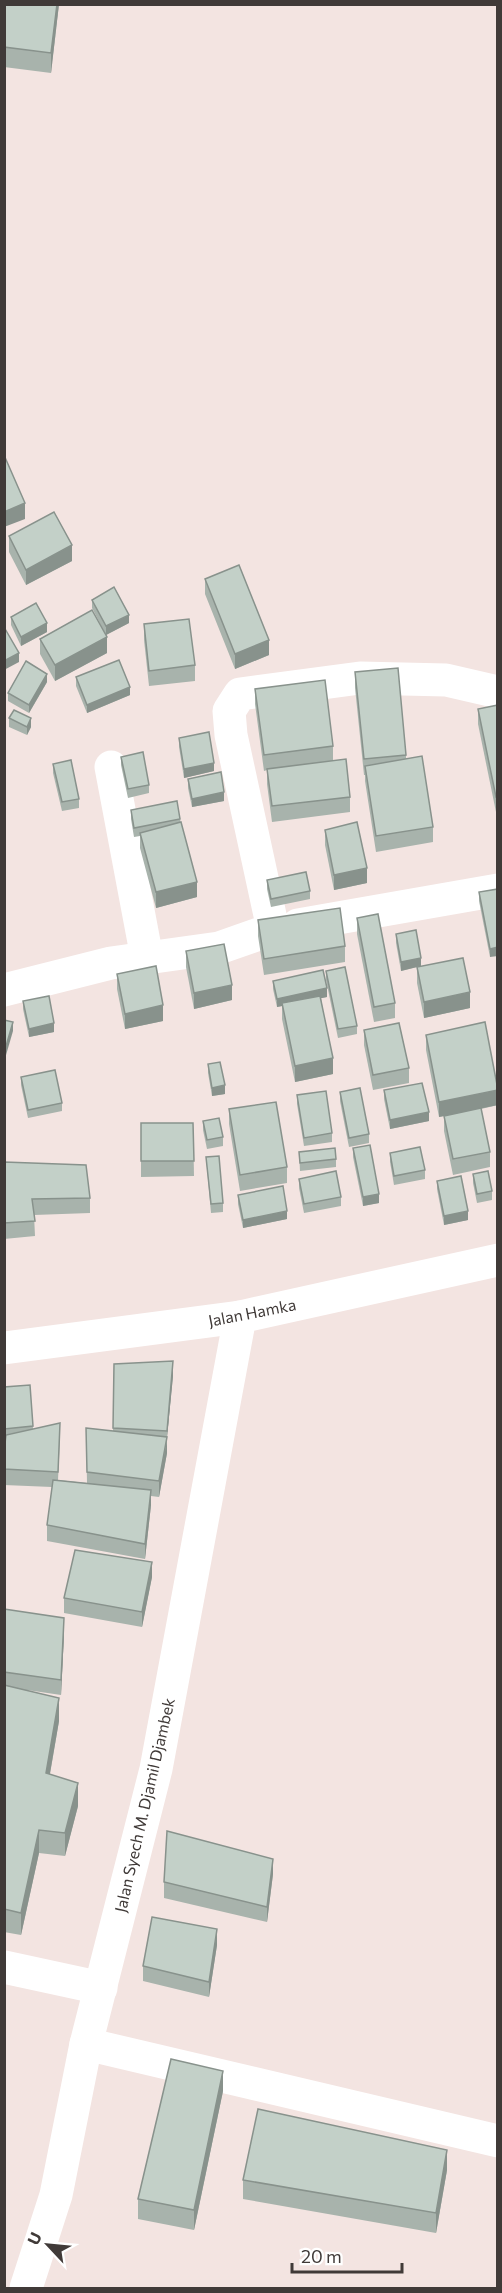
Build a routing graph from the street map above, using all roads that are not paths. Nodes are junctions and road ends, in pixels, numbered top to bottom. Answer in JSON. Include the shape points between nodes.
{"nodes":[{"id":1,"x":498,"y":692,"type":"edge"},
{"id":2,"x":111,"y":767,"type":"dead end"},
{"id":3,"x":498,"y":890,"type":"edge"},
{"id":4,"x":273,"y":929,"type":"junction"},
{"id":5,"x":147,"y":958,"type":"junction"},
{"id":6,"x":4,"y":990,"type":"edge"},
{"id":7,"x":498,"y":1260,"type":"edge"},
{"id":8,"x":240,"y":1317,"type":"junction"},
{"id":9,"x":4,"y":1348,"type":"edge"},
{"id":10,"x":4,"y":1967,"type":"edge"},
{"id":11,"x":101,"y":1988,"type":"junction"},
{"id":12,"x":86,"y":2044,"type":"junction"},
{"id":13,"x":498,"y":2140,"type":"edge"},
{"id":14,"x":26,"y":2289,"type":"edge"}],
"edges":[{"from":1,"to":4,"type":"street","via":[[446,680],[360,678],[240,694],[229,711],[231,735]]},
{"from":2,"to":5,"type":"street"},
{"from":3,"to":4,"type":"street"},
{"from":4,"to":5,"type":"street","via":[[219,948]]},
{"from":5,"to":6,"type":"street"},
{"from":7,"to":8,"type":"street","name":"Jalan Hamka"},
{"from":8,"to":9,"type":"street","name":"Jalan Hamka"},
{"from":8,"to":11,"type":"street","name":"Jalan Syech M. Djamil Djambek","via":[[156,1769]]},
{"from":10,"to":11,"type":"street"},
{"from":11,"to":12,"type":"street","name":"Jalan Syech M. Djamil Djambek"},
{"from":12,"to":13,"type":"street"},
{"from":12,"to":14,"type":"street","name":"Jalan Syech M. Djamil Djambek","via":[[56,2195]]}]}
